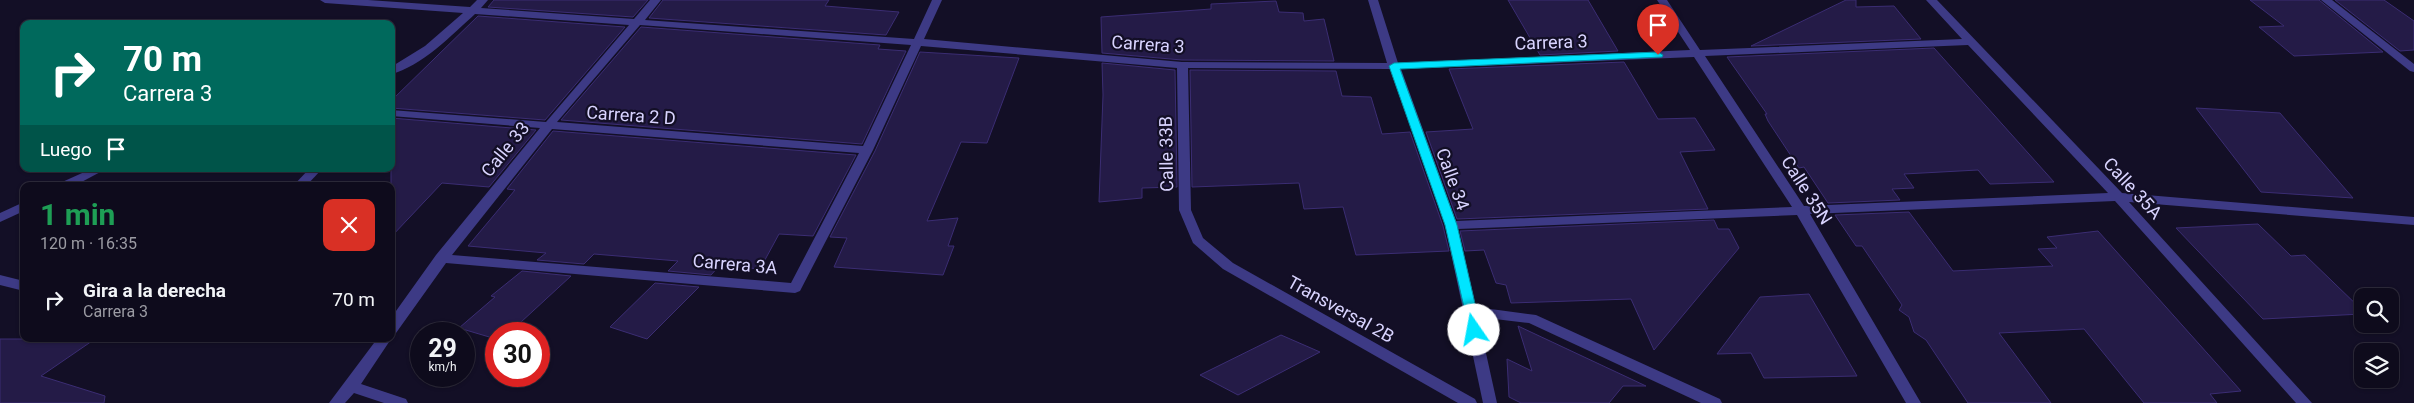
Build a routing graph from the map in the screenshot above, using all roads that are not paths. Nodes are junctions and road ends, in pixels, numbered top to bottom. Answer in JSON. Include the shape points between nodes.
{"nodes":[{"id":1,"x":325,"y":0,"type":"edge"},
{"id":2,"x":483,"y":0,"type":"edge"},
{"id":3,"x":656,"y":0,"type":"edge"},
{"id":4,"x":937,"y":0,"type":"edge"},
{"id":5,"x":1373,"y":0,"type":"edge"},
{"id":6,"x":1662,"y":0,"type":"edge"},
{"id":7,"x":1932,"y":0,"type":"edge"},
{"id":8,"x":2326,"y":0,"type":"edge"},
{"id":9,"x":471,"y":11,"type":"junction"},
{"id":10,"x":636,"y":23,"type":"junction"},
{"id":11,"x":916,"y":42,"type":"junction"},
{"id":12,"x":1971,"y":42,"type":"junction"},
{"id":13,"x":1696,"y":54,"type":"junction"},
{"id":14,"x":1182,"y":65,"type":"junction"},
{"id":15,"x":1394,"y":66,"type":"junction"},
{"id":16,"x":395,"y":68,"type":"edge"},
{"id":17,"x":2414,"y":69,"type":"edge"},
{"id":18,"x":395,"y":113,"type":"edge"},
{"id":19,"x":548,"y":127,"type":"junction"},
{"id":20,"x":867,"y":150,"type":"junction"},
{"id":21,"x":94,"y":172,"type":"edge"},
{"id":22,"x":313,"y":172,"type":"edge"},
{"id":23,"x":72,"y":182,"type":"edge"},
{"id":24,"x":303,"y":182,"type":"edge"},
{"id":25,"x":2118,"y":197,"type":"junction"},
{"id":26,"x":20,"y":208,"type":"edge"},
{"id":27,"x":1802,"y":212,"type":"junction"},
{"id":28,"x":0,"y":218,"type":"edge"},
{"id":29,"x":2414,"y":222,"type":"edge"},
{"id":30,"x":1451,"y":225,"type":"junction"},
{"id":31,"x":1198,"y":240,"type":"joint"},
{"id":32,"x":441,"y":258,"type":"junction"},
{"id":33,"x":0,"y":280,"type":"edge"},
{"id":34,"x":20,"y":285,"type":"edge"},
{"id":35,"x":1470,"y":311,"type":"junction"},
{"id":36,"x":395,"y":323,"type":"edge"},
{"id":37,"x":382,"y":342,"type":"edge"},
{"id":38,"x":351,"y":386,"type":"junction"},
{"id":39,"x":336,"y":403,"type":"edge"},
{"id":40,"x":401,"y":403,"type":"edge"},
{"id":41,"x":1470,"y":403,"type":"edge"},
{"id":42,"x":1490,"y":403,"type":"edge"},
{"id":43,"x":1716,"y":403,"type":"edge"},
{"id":44,"x":1914,"y":403,"type":"edge"},
{"id":45,"x":2305,"y":403,"type":"edge"}],
"edges":[{"from":1,"to":9,"type":"street","name":"Carrera 3"},
{"from":2,"to":9,"type":"street"},
{"from":3,"to":10,"type":"street","name":"Calle 33"},
{"from":4,"to":11,"type":"street","name":"Carrera 3A"},
{"from":5,"to":15,"type":"street","name":"Calle 34"},
{"from":6,"to":13,"type":"street","name":"Calle 35N"},
{"from":7,"to":12,"type":"street","name":"Calle 35A"},
{"from":8,"to":17,"type":"street"},
{"from":9,"to":10,"type":"street","name":"Carrera 3"},
{"from":9,"to":16,"type":"street","via":[[411,62]]},
{"from":10,"to":11,"type":"street","name":"Carrera 3"},
{"from":10,"to":19,"type":"street","name":"Calle 33"},
{"from":11,"to":14,"type":"street","name":"Carrera 3"},
{"from":11,"to":20,"type":"street","name":"Carrera 3A"},
{"from":12,"to":13,"type":"street","name":"Carrera 3"},
{"from":12,"to":25,"type":"street","name":"Calle 35A"},
{"from":13,"to":15,"type":"street","name":"Carrera 3"},
{"from":13,"to":27,"type":"street","name":"Calle 35N"},
{"from":14,"to":15,"type":"street","name":"Carrera 3"},
{"from":14,"to":31,"type":"street","name":"Calle 33B","via":[[1185,210]]},
{"from":15,"to":30,"type":"street","name":"Calle 34"},
{"from":18,"to":19,"type":"street","name":"Carrera 2 D"},
{"from":19,"to":20,"type":"street","name":"Carrera 2 D"},
{"from":19,"to":32,"type":"street","name":"Calle 33"},
{"from":20,"to":32,"type":"street","name":"Carrera 3A","via":[[795,288]]},
{"from":21,"to":23,"type":"street"},
{"from":22,"to":24,"type":"street"},
{"from":25,"to":27,"type":"street"},
{"from":25,"to":29,"type":"street"},
{"from":25,"to":45,"type":"street","name":"Calle 35A"},
{"from":26,"to":28,"type":"street"},
{"from":27,"to":30,"type":"street"},
{"from":27,"to":44,"type":"street","name":"Calle 35N"},
{"from":30,"to":35,"type":"street","name":"Calle 34"},
{"from":31,"to":41,"type":"street","name":"Transversal 2B","via":[[1228,266]]},
{"from":32,"to":36,"type":"street","name":"Calle 33"},
{"from":33,"to":34,"type":"street"},
{"from":35,"to":42,"type":"street","name":"Calle 34"},
{"from":35,"to":43,"type":"street","via":[[1531,318]]},
{"from":37,"to":38,"type":"street"},
{"from":38,"to":39,"type":"street"},
{"from":38,"to":40,"type":"street"}]}
